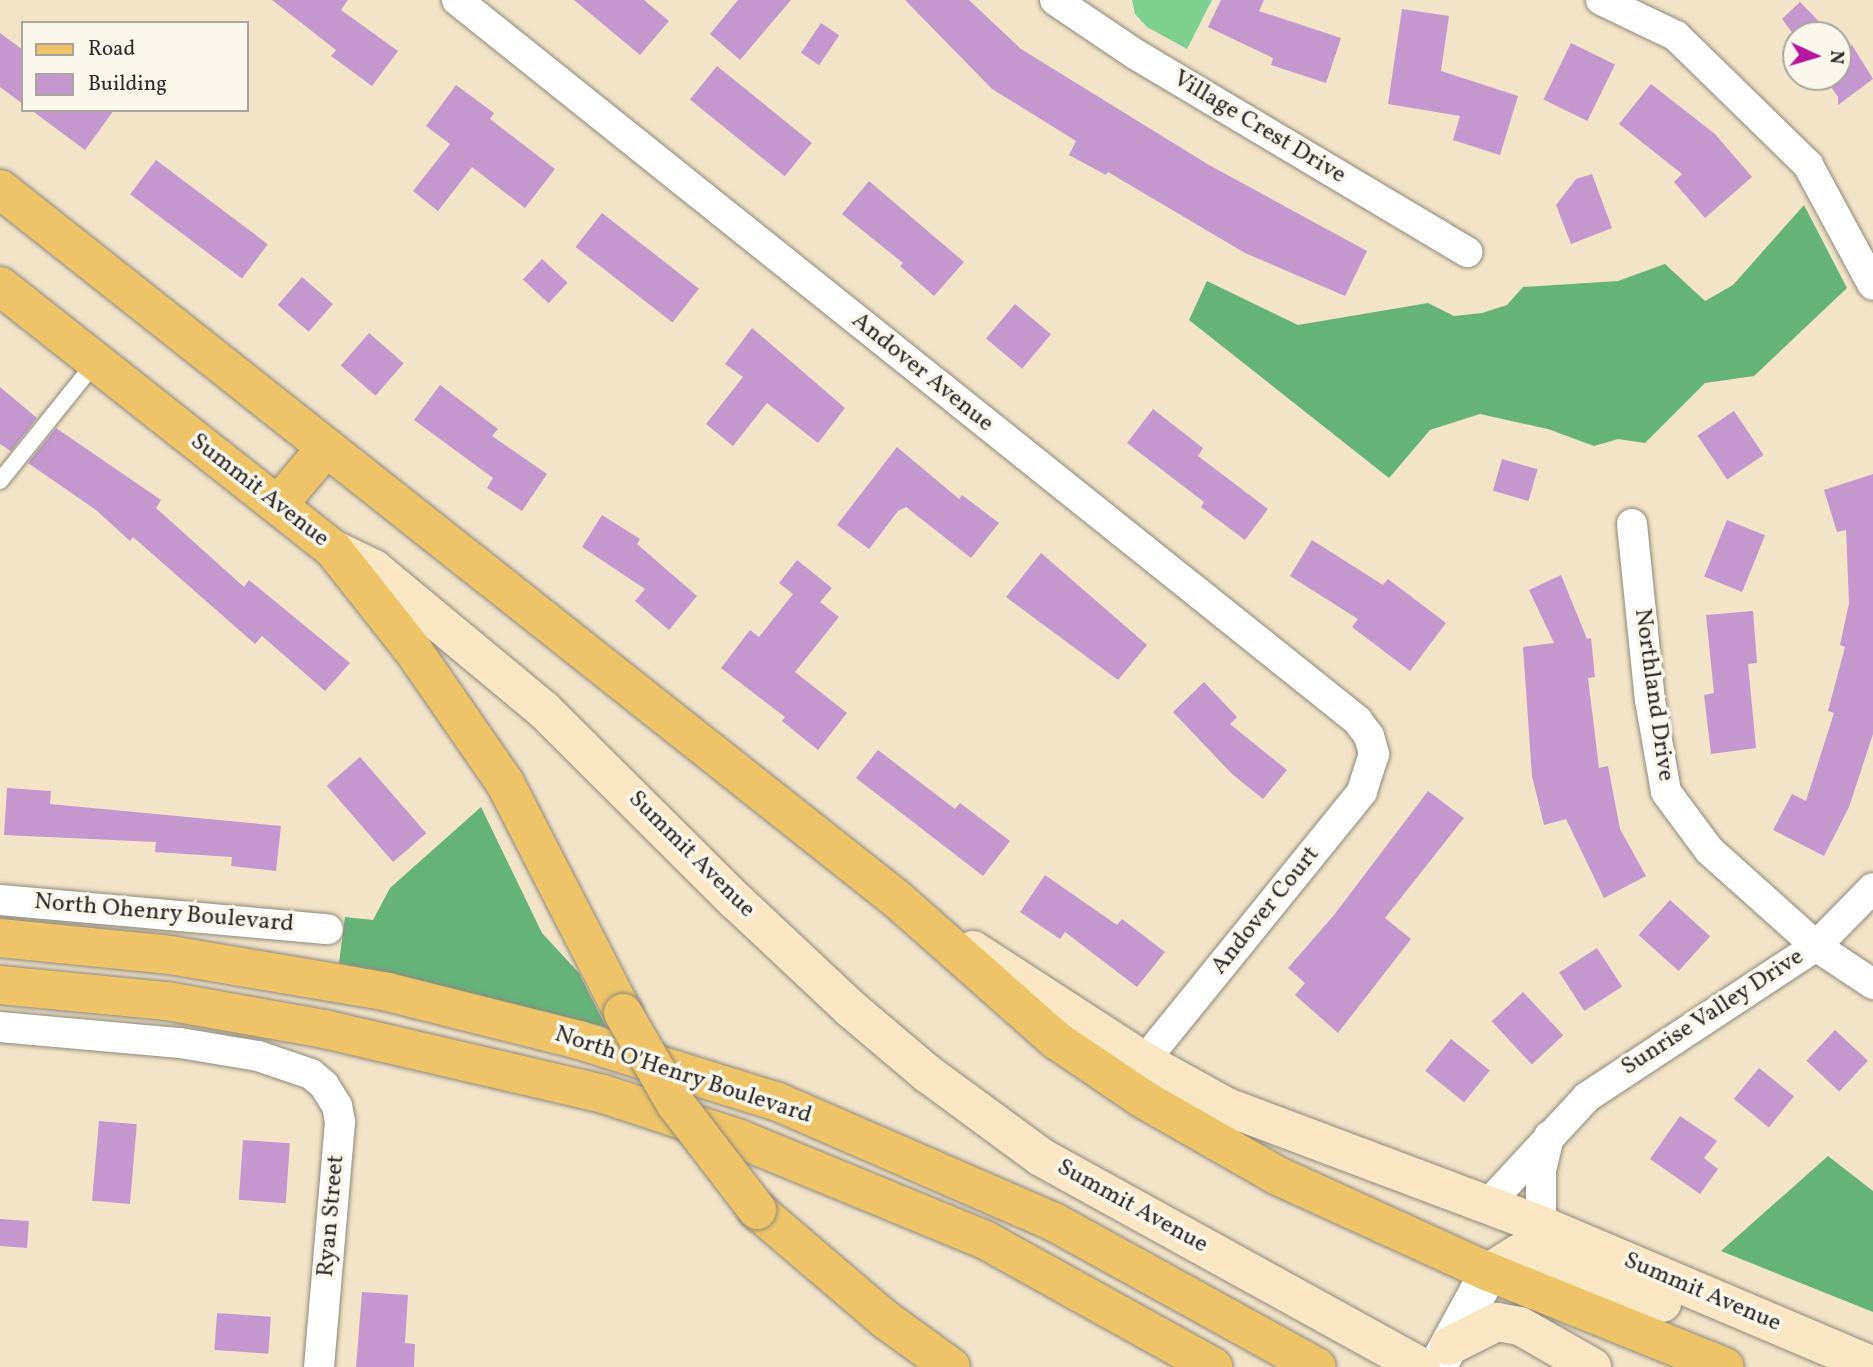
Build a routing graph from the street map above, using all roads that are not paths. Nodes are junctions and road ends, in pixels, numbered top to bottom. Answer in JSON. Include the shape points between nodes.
{"nodes":[{"id":1,"x":457,"y":0,"type":"edge"},
{"id":2,"x":1601,"y":0,"type":"edge"},
{"id":3,"x":1060,"y":1,"type":"edge"},
{"id":4,"x":0,"y":189,"type":"edge"},
{"id":5,"x":1467,"y":252,"type":"dead end"},
{"id":6,"x":1873,"y":285,"type":"edge"},
{"id":7,"x":0,"y":286,"type":"edge"},
{"id":8,"x":94,"y":364,"type":"junction"},
{"id":9,"x":325,"y":449,"type":"junction"},
{"id":10,"x":0,"y":481,"type":"edge"},
{"id":11,"x":278,"y":505,"type":"junction"},
{"id":12,"x":1632,"y":524,"type":"dead end"},
{"id":13,"x":333,"y":549,"type":"junction"},
{"id":14,"x":1374,"y":754,"type":"joint"},
{"id":15,"x":1873,"y":888,"type":"edge"},
{"id":16,"x":0,"y":900,"type":"edge"},
{"id":17,"x":898,"y":900,"type":"junction"},
{"id":18,"x":328,"y":929,"type":"dead end"},
{"id":19,"x":0,"y":938,"type":"edge"},
{"id":20,"x":1816,"y":946,"type":"junction"},
{"id":21,"x":1873,"y":984,"type":"edge"},
{"id":22,"x":0,"y":985,"type":"edge"},
{"id":23,"x":0,"y":1027,"type":"edge"},
{"id":24,"x":1144,"y":1061,"type":"junction"},
{"id":25,"x":1550,"y":1132,"type":"junction"},
{"id":26,"x":1488,"y":1204,"type":"junction"},
{"id":27,"x":1541,"y":1225,"type":"junction"},
{"id":28,"x":1489,"y":1272,"type":"junction"},
{"id":29,"x":886,"y":1320,"type":"junction"},
{"id":30,"x":1435,"y":1360,"type":"edge"},
{"id":31,"x":1867,"y":1364,"type":"edge"},
{"id":32,"x":320,"y":1367,"type":"edge"},
{"id":33,"x":924,"y":1367,"type":"edge"},
{"id":34,"x":951,"y":1367,"type":"edge"},
{"id":35,"x":1213,"y":1367,"type":"edge"},
{"id":36,"x":1317,"y":1367,"type":"edge"},
{"id":37,"x":1592,"y":1367,"type":"edge"},
{"id":38,"x":1725,"y":1367,"type":"edge"}],
"edges":[{"from":1,"to":14,"type":"street","name":"Andover Avenue","via":[[1357,720]]},
{"from":2,"to":6,"type":"street","via":[[1676,36],[1808,164]]},
{"from":3,"to":5,"type":"street","name":"Village Crest Drive","via":[[1135,54]]},
{"from":4,"to":9,"type":"main road","name":"Summit Avenue"},
{"from":7,"to":8,"type":"main road","name":"Summit Avenue"},
{"from":8,"to":10,"type":"lane"},
{"from":8,"to":11,"type":"main road","name":"Summit Avenue"},
{"from":9,"to":11,"type":"main road"},
{"from":9,"to":17,"type":"main road","name":"Summit Avenue"},
{"from":11,"to":13,"type":"main road","name":"Summit Avenue"},
{"from":12,"to":20,"type":"street","name":"Northland Drive","via":[[1650,700],[1666,792],[1709,850]]},
{"from":13,"to":29,"type":"main road","bridge":true,"via":[[423,664],[505,783],[674,1103],[757,1210]]},
{"from":13,"to":30,"type":"main road","name":"Summit Avenue","via":[[374,569],[544,710],[746,910],[928,1074],[1041,1157]]},
{"from":14,"to":24,"type":"street","name":"Andover Court","via":[[1362,792]]},
{"from":15,"to":20,"type":"street","name":"Sunrise Valley Drive"},
{"from":16,"to":18,"type":"street","name":"North Ohenry Boulevard"},
{"from":17,"to":24,"type":"main road","name":"Summit Avenue"},
{"from":17,"to":28,"type":"main road","name":"Summit Avenue","via":[[1056,1040],[1143,1100],[1278,1175]]},
{"from":19,"to":36,"type":"main road","name":"North O'Henry Boulevard","via":[[170,955],[388,992],[579,1040],[778,1102],[1054,1222]]},
{"from":20,"to":21,"type":"street","name":"Northland Drive"},
{"from":20,"to":25,"type":"street","name":"Sunrise Valley Drive","via":[[1587,1097]]},
{"from":22,"to":35,"type":"main road","name":"North O'Henry Boulevard","via":[[167,1001],[311,1026],[603,1094],[740,1139],[987,1241]]},
{"from":23,"to":32,"type":"street","name":"Ryan Street","via":[[180,1043],[258,1056],[311,1074],[337,1105],[340,1122]]},
{"from":24,"to":26,"type":"main road","name":"Summit Avenue","via":[[1227,1107]]},
{"from":25,"to":26,"type":"street","name":"Sunrise Valley Drive"},
{"from":25,"to":27,"type":"street","via":[[1541,1171]]},
{"from":26,"to":27,"type":"main road","name":"Summit Avenue"},
{"from":27,"to":31,"type":"main road","name":"Summit Avenue"},
{"from":28,"to":30,"type":"street"},
{"from":28,"to":31,"type":"main road","via":[[1520,1253],[1531,1254],[1796,1354]]},
{"from":28,"to":38,"type":"main road","name":"Summit Avenue"},
{"from":29,"to":33,"type":"main road"},
{"from":29,"to":34,"type":"main road"},
{"from":30,"to":37,"type":"main road","via":[[1497,1322],[1520,1326]]}]}
